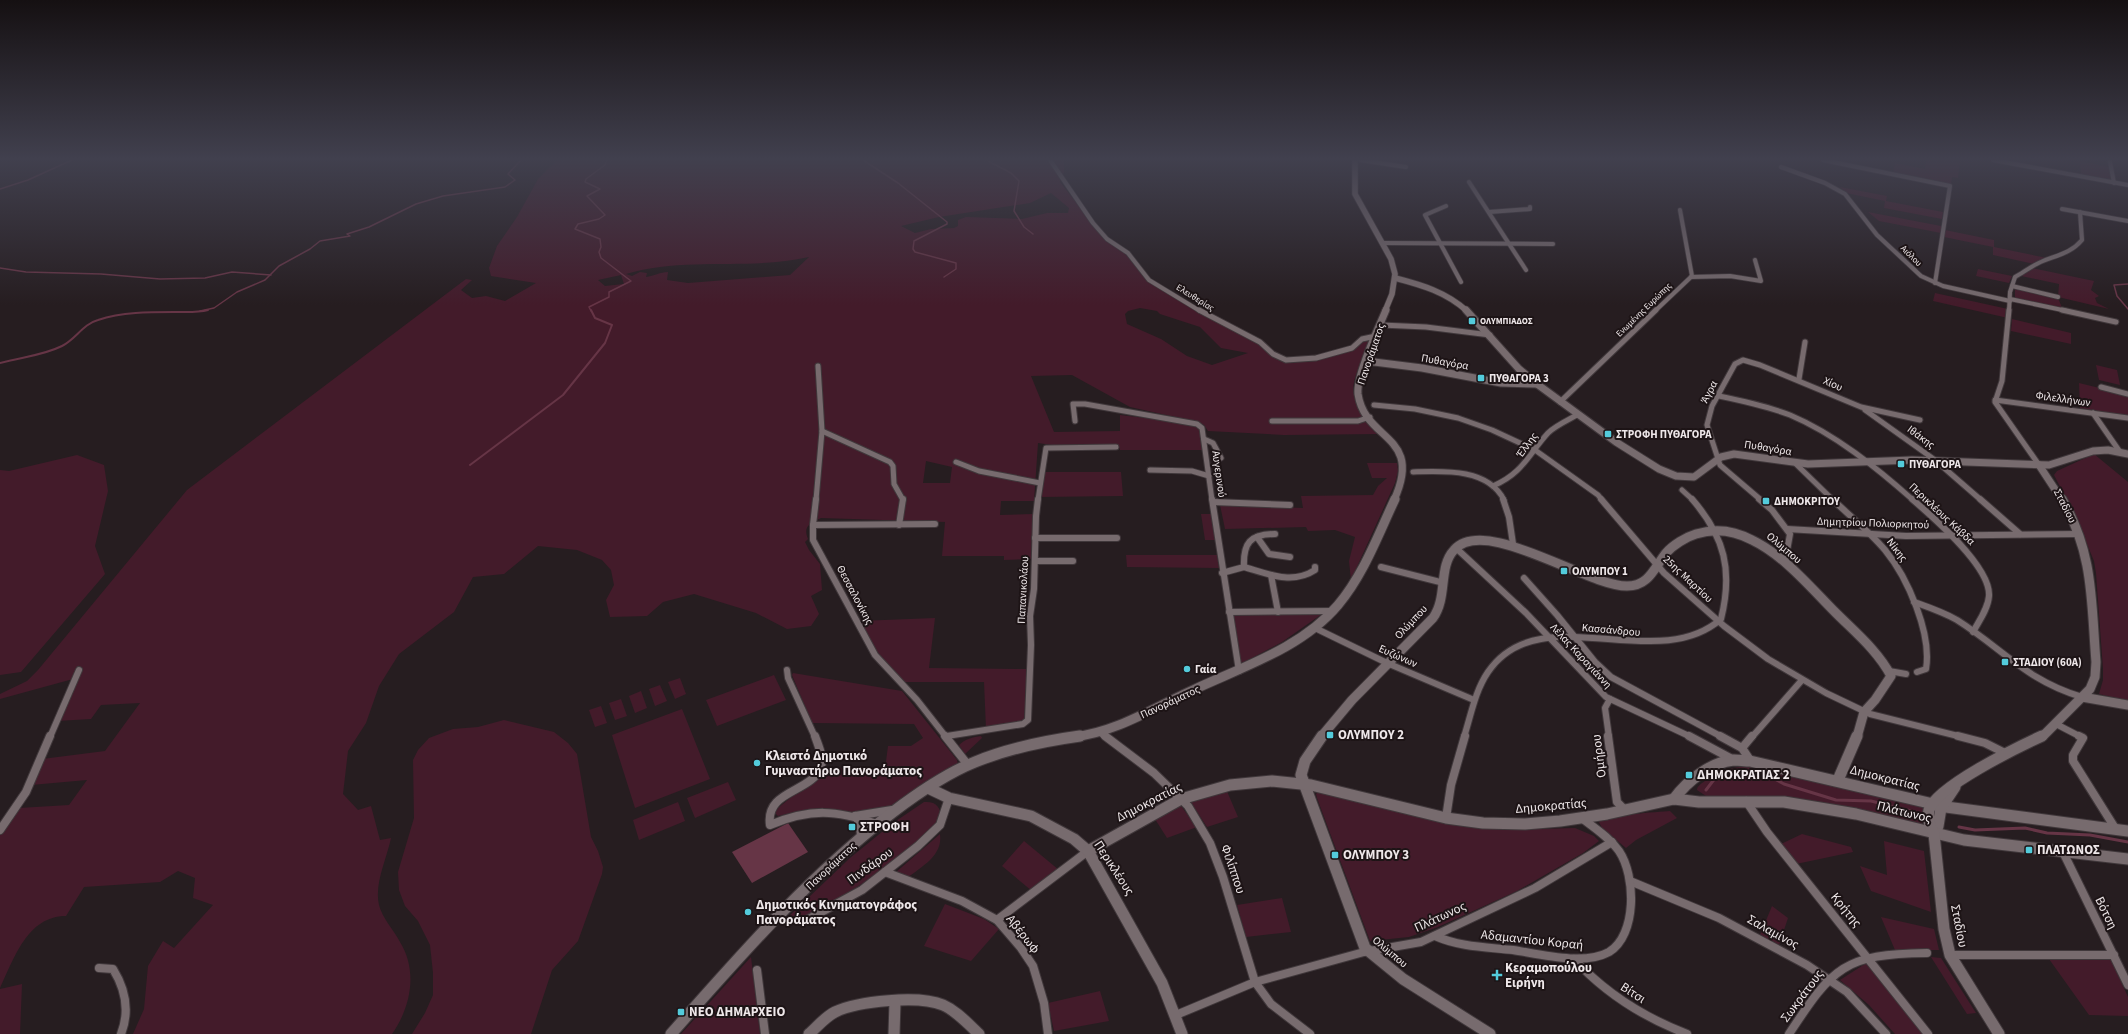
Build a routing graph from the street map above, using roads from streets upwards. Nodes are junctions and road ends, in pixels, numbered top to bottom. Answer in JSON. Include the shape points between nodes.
{"nodes":[{"id":1,"x":1083,"y":208,"type":"edge"},
{"id":2,"x":1363,"y":208,"type":"edge"},
{"id":3,"x":1441,"y":208,"type":"edge"},
{"id":4,"x":1487,"y":208,"type":"edge"},
{"id":5,"x":1530,"y":208,"type":"edge"},
{"id":6,"x":1856,"y":208,"type":"edge"},
{"id":7,"x":1946,"y":208,"type":"edge"},
{"id":8,"x":2062,"y":209,"type":"dead end"},
{"id":9,"x":1680,"y":210,"type":"dead end"},
{"id":10,"x":1489,"y":212,"type":"junction"},
{"id":11,"x":2080,"y":212,"type":"junction"},
{"id":12,"x":2128,"y":221,"type":"edge"},
{"id":13,"x":1382,"y":243,"type":"junction"},
{"id":14,"x":1441,"y":243,"type":"junction"},
{"id":15,"x":1508,"y":244,"type":"junction"},
{"id":16,"x":1553,"y":244,"type":"dead end"},
{"id":17,"x":1755,"y":260,"type":"dead end"},
{"id":18,"x":1526,"y":270,"type":"dead end"},
{"id":19,"x":1691,"y":277,"type":"junction"},
{"id":20,"x":1395,"y":278,"type":"junction"},
{"id":21,"x":1461,"y":282,"type":"dead end"},
{"id":22,"x":1935,"y":283,"type":"junction"},
{"id":23,"x":2012,"y":286,"type":"junction"},
{"id":24,"x":2058,"y":297,"type":"dead end"},
{"id":25,"x":2010,"y":300,"type":"junction"},
{"id":26,"x":2116,"y":322,"type":"dead end"},
{"id":27,"x":1381,"y":325,"type":"junction"},
{"id":28,"x":1490,"y":335,"type":"junction"},
{"id":29,"x":1376,"y":336,"type":"junction"},
{"id":30,"x":1805,"y":342,"type":"dead end"},
{"id":31,"x":1366,"y":361,"type":"junction"},
{"id":32,"x":1740,"y":361,"type":"joint"},
{"id":33,"x":818,"y":366,"type":"dead end"},
{"id":34,"x":1799,"y":379,"type":"junction"},
{"id":35,"x":1538,"y":384,"type":"junction"},
{"id":36,"x":2101,"y":387,"type":"dead end"},
{"id":37,"x":2128,"y":394,"type":"edge"},
{"id":38,"x":1719,"y":396,"type":"junction"},
{"id":39,"x":1995,"y":400,"type":"junction"},
{"id":40,"x":1560,"y":402,"type":"junction"},
{"id":41,"x":1374,"y":405,"type":"dead end"},
{"id":42,"x":1861,"y":408,"type":"junction"},
{"id":43,"x":2093,"y":413,"type":"junction"},
{"id":44,"x":1577,"y":415,"type":"junction"},
{"id":45,"x":1370,"y":417,"type":"junction"},
{"id":46,"x":2128,"y":418,"type":"edge"},
{"id":47,"x":1920,"y":420,"type":"dead end"},
{"id":48,"x":1075,"y":421,"type":"dead end"},
{"id":49,"x":1272,"y":421,"type":"dead end"},
{"id":50,"x":822,"y":431,"type":"junction"},
{"id":51,"x":1204,"y":439,"type":"junction"},
{"id":52,"x":1116,"y":447,"type":"dead end"},
{"id":53,"x":1535,"y":450,"type":"junction"},
{"id":54,"x":2124,"y":452,"type":"edge"},
{"id":55,"x":1222,"y":458,"type":"dead end"},
{"id":56,"x":1718,"y":459,"type":"junction"},
{"id":57,"x":1935,"y":460,"type":"junction"},
{"id":58,"x":956,"y":462,"type":"dead end"},
{"id":59,"x":1867,"y":462,"type":"junction"},
{"id":60,"x":1796,"y":464,"type":"junction"},
{"id":61,"x":2059,"y":464,"type":"junction"},
{"id":62,"x":2039,"y":465,"type":"junction"},
{"id":63,"x":1150,"y":470,"type":"dead end"},
{"id":64,"x":1413,"y":472,"type":"dead end"},
{"id":65,"x":1209,"y":476,"type":"junction"},
{"id":66,"x":2052,"y":482,"type":"junction"},
{"id":67,"x":1040,"y":483,"type":"junction"},
{"id":68,"x":1493,"y":486,"type":"junction"},
{"id":69,"x":1682,"y":490,"type":"dead end"},
{"id":70,"x":1213,"y":502,"type":"junction"},
{"id":71,"x":1290,"y":505,"type":"dead end"},
{"id":72,"x":935,"y":524,"type":"dead end"},
{"id":73,"x":813,"y":525,"type":"junction"},
{"id":74,"x":899,"y":525,"type":"junction"},
{"id":75,"x":1787,"y":529,"type":"junction"},
{"id":76,"x":1713,"y":530,"type":"junction"},
{"id":77,"x":1866,"y":533,"type":"junction"},
{"id":78,"x":1275,"y":534,"type":"dead end"},
{"id":79,"x":2020,"y":534,"type":"junction"},
{"id":80,"x":2078,"y":534,"type":"junction"},
{"id":81,"x":1952,"y":535,"type":"junction"},
{"id":82,"x":1257,"y":537,"type":"junction"},
{"id":83,"x":1035,"y":538,"type":"junction"},
{"id":84,"x":1117,"y":538,"type":"dead end"},
{"id":85,"x":1513,"y":544,"type":"junction"},
{"id":86,"x":1456,"y":548,"type":"junction"},
{"id":87,"x":1290,"y":557,"type":"dead end"},
{"id":88,"x":1035,"y":561,"type":"junction"},
{"id":89,"x":1073,"y":561,"type":"dead end"},
{"id":90,"x":1785,"y":562,"type":"junction"},
{"id":91,"x":1657,"y":565,"type":"junction"},
{"id":92,"x":1244,"y":566,"type":"junction"},
{"id":93,"x":1315,"y":567,"type":"dead end"},
{"id":94,"x":1381,"y":567,"type":"dead end"},
{"id":95,"x":1222,"y":573,"type":"junction"},
{"id":96,"x":1271,"y":575,"type":"junction"},
{"id":97,"x":1524,"y":578,"type":"dead end"},
{"id":98,"x":1444,"y":584,"type":"junction"},
{"id":99,"x":1914,"y":602,"type":"junction"},
{"id":100,"x":1332,"y":611,"type":"junction"},
{"id":101,"x":1229,"y":612,"type":"junction"},
{"id":102,"x":1278,"y":612,"type":"junction"},
{"id":103,"x":1719,"y":621,"type":"junction"},
{"id":104,"x":1315,"y":628,"type":"junction"},
{"id":105,"x":1974,"y":632,"type":"junction"},
{"id":106,"x":1576,"y":636,"type":"junction"},
{"id":107,"x":1551,"y":638,"type":"junction"},
{"id":108,"x":1387,"y":663,"type":"junction"},
{"id":109,"x":79,"y":670,"type":"dead end"},
{"id":110,"x":787,"y":670,"type":"dead end"},
{"id":111,"x":1238,"y":671,"type":"junction"},
{"id":112,"x":1917,"y":672,"type":"dead end"},
{"id":113,"x":1890,"y":673,"type":"junction"},
{"id":114,"x":1906,"y":674,"type":"dead end"},
{"id":115,"x":1802,"y":680,"type":"junction"},
{"id":116,"x":2082,"y":697,"type":"junction"},
{"id":117,"x":1610,"y":699,"type":"junction"},
{"id":118,"x":1474,"y":700,"type":"junction"},
{"id":119,"x":2128,"y":705,"type":"edge"},
{"id":120,"x":1864,"y":712,"type":"junction"},
{"id":121,"x":2056,"y":724,"type":"junction"},
{"id":122,"x":1099,"y":732,"type":"junction"},
{"id":123,"x":947,"y":736,"type":"junction"},
{"id":124,"x":1742,"y":748,"type":"junction"},
{"id":125,"x":2005,"y":752,"type":"junction"},
{"id":126,"x":1733,"y":760,"type":"junction"},
{"id":127,"x":1750,"y":761,"type":"junction"},
{"id":128,"x":968,"y":765,"type":"junction"},
{"id":129,"x":1838,"y":780,"type":"junction"},
{"id":130,"x":1303,"y":784,"type":"junction"},
{"id":131,"x":928,"y":788,"type":"junction"},
{"id":132,"x":1952,"y":792,"type":"junction"},
{"id":133,"x":948,"y":798,"type":"junction"},
{"id":134,"x":1181,"y":798,"type":"junction"},
{"id":135,"x":1674,"y":799,"type":"junction"},
{"id":136,"x":1746,"y":801,"type":"junction"},
{"id":137,"x":1937,"y":805,"type":"junction"},
{"id":138,"x":1624,"y":809,"type":"junction"},
{"id":139,"x":894,"y":810,"type":"junction"},
{"id":140,"x":1963,"y":810,"type":"junction"},
{"id":141,"x":854,"y":816,"type":"junction"},
{"id":142,"x":1446,"y":818,"type":"junction"},
{"id":143,"x":1582,"y":818,"type":"junction"},
{"id":144,"x":877,"y":824,"type":"junction"},
{"id":145,"x":2116,"y":829,"type":"junction"},
{"id":146,"x":0,"y":830,"type":"edge"},
{"id":147,"x":2128,"y":831,"type":"edge"},
{"id":148,"x":1934,"y":834,"type":"junction"},
{"id":149,"x":860,"y":838,"type":"junction"},
{"id":150,"x":1612,"y":842,"type":"junction"},
{"id":151,"x":1088,"y":851,"type":"junction"},
{"id":152,"x":2063,"y":852,"type":"junction"},
{"id":153,"x":2128,"y":859,"type":"edge"},
{"id":154,"x":885,"y":872,"type":"junction"},
{"id":155,"x":1630,"y":881,"type":"junction"},
{"id":156,"x":997,"y":920,"type":"junction"},
{"id":157,"x":805,"y":921,"type":"dead end"},
{"id":158,"x":1435,"y":936,"type":"junction"},
{"id":159,"x":1368,"y":951,"type":"junction"},
{"id":160,"x":1927,"y":953,"type":"dead end"},
{"id":161,"x":1950,"y":955,"type":"junction"},
{"id":162,"x":2114,"y":955,"type":"junction"},
{"id":163,"x":1868,"y":957,"type":"junction"},
{"id":164,"x":1574,"y":959,"type":"junction"},
{"id":165,"x":99,"y":968,"type":"dead end"},
{"id":166,"x":757,"y":970,"type":"dead end"},
{"id":167,"x":1828,"y":979,"type":"junction"},
{"id":168,"x":1255,"y":982,"type":"junction"},
{"id":169,"x":2128,"y":984,"type":"edge"},
{"id":170,"x":895,"y":1002,"type":"junction"},
{"id":171,"x":1176,"y":1014,"type":"junction"},
{"id":172,"x":121,"y":1034,"type":"edge"},
{"id":173,"x":671,"y":1034,"type":"edge"},
{"id":174,"x":765,"y":1034,"type":"edge"},
{"id":175,"x":809,"y":1034,"type":"edge"},
{"id":176,"x":894,"y":1034,"type":"edge"},
{"id":177,"x":979,"y":1034,"type":"edge"},
{"id":178,"x":1048,"y":1034,"type":"edge"},
{"id":179,"x":1182,"y":1034,"type":"edge"},
{"id":180,"x":1310,"y":1034,"type":"edge"},
{"id":181,"x":1490,"y":1034,"type":"edge"},
{"id":182,"x":1687,"y":1034,"type":"edge"},
{"id":183,"x":1789,"y":1034,"type":"edge"},
{"id":184,"x":1886,"y":1034,"type":"edge"},
{"id":185,"x":1928,"y":1034,"type":"edge"},
{"id":186,"x":1999,"y":1034,"type":"edge"}],
"edges":[{"from":1,"to":29,"type":"street","name":"Ελευθερίας","via":[[1107,239],[1128,253],[1149,280],[1205,314],[1260,342],[1273,354],[1286,360],[1316,358],[1352,348],[1362,339]]},
{"from":2,"to":13,"type":"street","name":"Πανοράματος"},
{"from":3,"to":14,"type":"street","via":[[1425,215]]},
{"from":4,"to":10,"type":"street"},
{"from":5,"to":10,"type":"street"},
{"from":6,"to":22,"type":"street","name":"Αιόλου","via":[[1872,230],[1900,258],[1918,274]]},
{"from":7,"to":22,"type":"street"},
{"from":8,"to":11,"type":"street"},
{"from":9,"to":19,"type":"street"},
{"from":10,"to":15,"type":"street"},
{"from":11,"to":12,"type":"street"},
{"from":11,"to":23,"type":"street","via":[[2082,240],[2076,248],[2024,271],[2015,277]]},
{"from":13,"to":14,"type":"street"},
{"from":13,"to":20,"type":"street","name":"Πανοράματος","via":[[1394,265]]},
{"from":14,"to":15,"type":"street"},
{"from":14,"to":21,"type":"street"},
{"from":15,"to":16,"type":"street"},
{"from":15,"to":18,"type":"street"},
{"from":17,"to":19,"type":"street","via":[[1761,281],[1730,276]]},
{"from":19,"to":40,"type":"street","name":"Ενωμένης Ευρώπης"},
{"from":20,"to":27,"type":"street","name":"Πανοράματος"},
{"from":20,"to":28,"type":"street","via":[[1417,282],[1445,294],[1464,308]]},
{"from":22,"to":25,"type":"street","name":"Αιόλου"},
{"from":23,"to":24,"type":"street"},
{"from":23,"to":25,"type":"street"},
{"from":25,"to":26,"type":"street","name":"Αιόλου"},
{"from":25,"to":39,"type":"street","via":[[2002,380]]},
{"from":27,"to":28,"type":"street","via":[[1426,327]]},
{"from":27,"to":29,"type":"street","name":"Πανοράματος"},
{"from":28,"to":35,"type":"street","via":[[1519,369]]},
{"from":29,"to":31,"type":"street","name":"Πανοράματος"},
{"from":30,"to":34,"type":"street"},
{"from":31,"to":35,"type":"street","name":"Πυθαγόρα","via":[[1422,368],[1498,383]]},
{"from":31,"to":45,"type":"street","name":"Πανοράματος","via":[[1358,393],[1361,405]]},
{"from":32,"to":34,"type":"street","name":"Χίου","via":[[1760,365]]},
{"from":32,"to":38,"type":"street","name":"Άγρα","via":[[1731,368]]},
{"from":33,"to":50,"type":"street","name":"Θεσσαλονίκης"},
{"from":34,"to":42,"type":"street","name":"Χίου"},
{"from":35,"to":40,"type":"street","name":"Πυθαγόρα"},
{"from":36,"to":37,"type":"street"},
{"from":38,"to":56,"type":"street","name":"Άγρα","via":[[1712,406],[1707,426]]},
{"from":38,"to":59,"type":"street","name":"Περικλέους Κάβδα","via":[[1792,416]]},
{"from":39,"to":43,"type":"street","name":"Φιλελλήνων"},
{"from":39,"to":62,"type":"street","name":"Σταδίου"},
{"from":40,"to":44,"type":"street","name":"Πυθαγόρα"},
{"from":41,"to":53,"type":"street","name":"25ης Μαρτίου","via":[[1415,408],[1461,418]]},
{"from":42,"to":47,"type":"street","name":"Χίου"},
{"from":42,"to":57,"type":"street","name":"Ιθάκης"},
{"from":43,"to":46,"type":"street","name":"Φιλελλήνων"},
{"from":43,"to":54,"type":"street"},
{"from":44,"to":53,"type":"street","name":"Έλλης","via":[[1549,432]]},
{"from":44,"to":56,"type":"street","name":"Πυθαγόρα","via":[[1659,469],[1676,476],[1694,478]]},
{"from":45,"to":49,"type":"street","via":[[1358,421]]},
{"from":45,"to":100,"type":"street","name":"Πανοράματος","via":[[1397,448],[1402,459],[1403,476],[1368,561],[1356,583]]},
{"from":48,"to":51,"type":"street","name":"Αυγερινού","via":[[1073,404],[1085,404],[1197,424],[1202,428]]},
{"from":50,"to":73,"type":"street","name":"Θεσσαλονίκης"},
{"from":50,"to":74,"type":"street","via":[[890,462],[893,466],[894,484],[903,498]]},
{"from":51,"to":55,"type":"street","via":[[1213,443]]},
{"from":51,"to":65,"type":"street","name":"Αυγερινού"},
{"from":52,"to":67,"type":"street","name":"Παπανικολάου","via":[[1048,447]]},
{"from":53,"to":68,"type":"street","name":"Έλλης","via":[[1520,469]]},
{"from":53,"to":91,"type":"street","name":"25ης Μαρτίου","via":[[1598,495]]},
{"from":54,"to":61,"type":"street","name":"Πυθαγόρα","via":[[2089,451]]},
{"from":56,"to":60,"type":"street","name":"Πυθαγόρα","via":[[1738,454]]},
{"from":56,"to":75,"type":"street","via":[[1723,468],[1772,510]]},
{"from":57,"to":59,"type":"street","name":"Πυθαγόρα"},
{"from":57,"to":62,"type":"street","name":"Πυθαγόρα"},
{"from":57,"to":79,"type":"street","name":"Ιθάκης"},
{"from":58,"to":67,"type":"street","via":[[979,471]]},
{"from":59,"to":60,"type":"street","name":"Πυθαγόρα"},
{"from":59,"to":81,"type":"street","name":"Περικλέους Κάβδα"},
{"from":60,"to":77,"type":"street","name":"Νίκης"},
{"from":61,"to":62,"type":"street","name":"Πυθαγόρα"},
{"from":61,"to":66,"type":"street","via":[[2050,475]]},
{"from":62,"to":66,"type":"street","name":"Σταδίου"},
{"from":63,"to":65,"type":"street","via":[[1192,470]]},
{"from":64,"to":68,"type":"street","via":[[1450,471],[1470,475]]},
{"from":65,"to":70,"type":"street","name":"Αυγερινού"},
{"from":66,"to":80,"type":"street","name":"Σταδίου"},
{"from":67,"to":83,"type":"street","name":"Παπανικολάου"},
{"from":68,"to":85,"type":"street","via":[[1504,500],[1509,514]]},
{"from":69,"to":76,"type":"street","via":[[1700,509]]},
{"from":70,"to":71,"type":"street"},
{"from":70,"to":95,"type":"street","name":"Αυγερινού"},
{"from":72,"to":74,"type":"street"},
{"from":73,"to":74,"type":"street"},
{"from":73,"to":123,"type":"street","name":"Θεσσαλονίκης","via":[[812,540],[875,655]]},
{"from":75,"to":77,"type":"street","name":"Δημητρίου Πολιορκητού"},
{"from":75,"to":90,"type":"street","via":[[1790,534]]},
{"from":76,"to":90,"type":"street","name":"Ολύμπου","via":[[1744,535],[1763,545]]},
{"from":76,"to":91,"type":"street","name":"Ολύμπου","via":[[1693,535],[1676,544],[1666,552]]},
{"from":76,"to":103,"type":"street","via":[[1725,553],[1727,574],[1727,592]]},
{"from":77,"to":81,"type":"street","name":"Δημητρίου Πολιορκητού"},
{"from":77,"to":99,"type":"street","name":"Νίκης","via":[[1885,550]]},
{"from":78,"to":82,"type":"street"},
{"from":79,"to":80,"type":"street","name":"Δημητρίου Πολιορκητού"},
{"from":79,"to":81,"type":"street","name":"Δημητρίου Πολιορκητού"},
{"from":80,"to":116,"type":"street","name":"Σταδίου","via":[[2089,568],[2096,662],[2094,681]]},
{"from":81,"to":105,"type":"street","name":"Περικλέους Κάβδα","via":[[1976,562],[1990,591],[1988,602]]},
{"from":82,"to":87,"type":"street","via":[[1269,554]]},
{"from":82,"to":92,"type":"street","via":[[1247,542],[1243,557]]},
{"from":83,"to":84,"type":"street"},
{"from":83,"to":88,"type":"street","name":"Παπανικολάου"},
{"from":85,"to":86,"type":"street","name":"Ολύμπου","via":[[1478,540]]},
{"from":85,"to":91,"type":"street","name":"Ολύμπου","via":[[1615,587],[1643,584]]},
{"from":86,"to":98,"type":"street","name":"Ολύμπου","via":[[1446,560]]},
{"from":86,"to":107,"type":"street","name":"Λέλας Καραγιάννη"},
{"from":88,"to":89,"type":"street"},
{"from":88,"to":123,"type":"street","name":"Παπανικολάου","via":[[1030,616],[1028,720],[1023,724]]},
{"from":90,"to":113,"type":"street","name":"Ολύμπου","via":[[1876,653]]},
{"from":91,"to":103,"type":"street","name":"25ης Μαρτίου"},
{"from":92,"to":95,"type":"street"},
{"from":92,"to":96,"type":"street"},
{"from":93,"to":96,"type":"street","via":[[1311,574],[1305,576]]},
{"from":94,"to":98,"type":"street"},
{"from":95,"to":101,"type":"street","name":"Αυγερινού"},
{"from":96,"to":102,"type":"street"},
{"from":97,"to":106,"type":"street","name":"Λέλας Καραγιάννη"},
{"from":98,"to":108,"type":"street","name":"Ολύμπου","via":[[1442,600],[1436,614]]},
{"from":99,"to":105,"type":"street","via":[[1951,617]]},
{"from":99,"to":112,"type":"street","name":"Νίκης","via":[[1929,650],[1926,669]]},
{"from":100,"to":102,"type":"street"},
{"from":100,"to":104,"type":"street","name":"Πανοράματος"},
{"from":101,"to":102,"type":"street"},
{"from":101,"to":111,"type":"street","name":"Αυγερινού"},
{"from":103,"to":106,"type":"street","name":"Κασσάνδρου","via":[[1696,633],[1667,642],[1644,643]]},
{"from":103,"to":115,"type":"street","name":"25ης Μαρτίου","via":[[1763,655]]},
{"from":104,"to":108,"type":"street","name":"Ευζώνων"},
{"from":104,"to":111,"type":"street","name":"Πανοράματος"},
{"from":105,"to":116,"type":"street","via":[[2028,674],[2062,691]]},
{"from":106,"to":107,"type":"street","name":"Κασσάνδρου"},
{"from":106,"to":124,"type":"street","name":"Λέλας Καραγιάννη","via":[[1595,664],[1612,678]]},
{"from":107,"to":117,"type":"street","name":"Λέλας Καραγιάννη"},
{"from":107,"to":118,"type":"street","name":"Κασσάνδρου","via":[[1530,643],[1498,660]]},
{"from":108,"to":118,"type":"street","name":"Ευζώνων"},
{"from":108,"to":130,"type":"street","name":"Ολύμπου","via":[[1350,703],[1315,747],[1302,769]]},
{"from":109,"to":146,"type":"street","via":[[26,792]]},
{"from":110,"to":141,"type":"street","via":[[790,684],[816,740],[821,765],[816,774],[773,807],[768,817],[770,825],[809,811]]},
{"from":111,"to":122,"type":"street","name":"Πανοράματος","via":[[1153,711]]},
{"from":113,"to":114,"type":"street"},
{"from":113,"to":120,"type":"street","via":[[1875,700]]},
{"from":115,"to":120,"type":"street","name":"25ης Μαρτίου"},
{"from":115,"to":124,"type":"street"},
{"from":116,"to":119,"type":"street"},
{"from":116,"to":121,"type":"street","name":"Σταδίου"},
{"from":117,"to":126,"type":"street","name":"Λέλας Καραγιάννη"},
{"from":117,"to":138,"type":"street","name":"Ομήρου","via":[[1605,708],[1615,790],[1618,802]]},
{"from":118,"to":142,"type":"street","name":"Κασσάνδρου"},
{"from":120,"to":125,"type":"street","name":"25ης Μαρτίου","via":[[1987,744]]},
{"from":120,"to":129,"type":"street","via":[[1861,728]]},
{"from":121,"to":125,"type":"street","name":"Σταδίου","via":[[2040,737]]},
{"from":121,"to":145,"type":"street","via":[[2083,738],[2073,755],[2073,761]]},
{"from":122,"to":128,"type":"street","name":"Πανοράματος","via":[[1001,752]]},
{"from":122,"to":134,"type":"street","name":"Φιλίππου","via":[[1154,773]]},
{"from":123,"to":128,"type":"street","name":"Θεσσαλονίκης"},
{"from":124,"to":127,"type":"street"},
{"from":125,"to":132,"type":"street","name":"Σταδίου"},
{"from":126,"to":127,"type":"street","name":"Δημοκρατίας"},
{"from":126,"to":135,"type":"street","name":"Δημοκρατίας","via":[[1685,784]]},
{"from":127,"to":129,"type":"street","name":"Δημοκρατίας"},
{"from":128,"to":131,"type":"street","name":"Πανοράματος"},
{"from":129,"to":137,"type":"street","name":"Δημοκρατίας"},
{"from":130,"to":134,"type":"street","name":"Δημοκρατίας","via":[[1248,782]]},
{"from":130,"to":142,"type":"street","name":"Δημοκρατίας"},
{"from":130,"to":159,"type":"street","name":"Ολύμπου","via":[[1359,938]]},
{"from":131,"to":133,"type":"street","name":"Περικλέους"},
{"from":131,"to":139,"type":"street","name":"Πανοράματος"},
{"from":132,"to":137,"type":"street","name":"Σταδίου","via":[[1941,795]]},
{"from":132,"to":140,"type":"street","via":[[1955,804]]},
{"from":133,"to":151,"type":"street","name":"Περικλέους","via":[[1031,816],[1074,839]]},
{"from":133,"to":154,"type":"street","name":"Πινδάρου","via":[[945,814],[937,829]]},
{"from":134,"to":151,"type":"street","name":"Δημοκρατίας"},
{"from":134,"to":168,"type":"street","name":"Φιλίππου","via":[[1198,820],[1210,843]]},
{"from":135,"to":136,"type":"street","name":"Πλάτωνος","via":[[1699,802]]},
{"from":135,"to":138,"type":"street","name":"Δημοκρατίας"},
{"from":136,"to":148,"type":"street","name":"Πλάτωνος","via":[[1784,802],[1819,807]]},
{"from":136,"to":163,"type":"street","name":"Κρήτης","via":[[1776,844]]},
{"from":137,"to":140,"type":"street","name":"Δημοκρατίας"},
{"from":137,"to":148,"type":"street","name":"Σταδίου","via":[[1937,828]]},
{"from":138,"to":143,"type":"street","name":"Δημοκρατίας"},
{"from":139,"to":141,"type":"street"},
{"from":139,"to":144,"type":"street","name":"Πανοράματος"},
{"from":140,"to":145,"type":"street","name":"Δημοκρατίας"},
{"from":141,"to":144,"type":"street"},
{"from":141,"to":149,"type":"street","via":[[860,823]]},
{"from":142,"to":143,"type":"street","name":"Δημοκρατίας","via":[[1515,824]]},
{"from":143,"to":150,"type":"street","name":"Αδαμαντίου Κοραή"},
{"from":144,"to":149,"type":"street","name":"Πανοράματος"},
{"from":145,"to":147,"type":"street","name":"Δημοκρατίας"},
{"from":148,"to":152,"type":"street","name":"Πλάτωνος"},
{"from":148,"to":161,"type":"street","name":"Σταδίου","via":[[1944,929]]},
{"from":149,"to":173,"type":"street","name":"Πανοράματος","via":[[764,930]]},
{"from":150,"to":155,"type":"street","name":"Αδαμαντίου Κοραή","via":[[1624,857]]},
{"from":150,"to":158,"type":"street","name":"Πλάτωνος","via":[[1536,888],[1451,926]]},
{"from":151,"to":156,"type":"street","name":"Δημοκρατίας"},
{"from":151,"to":171,"type":"street","name":"Περικλέους","via":[[1135,932]]},
{"from":152,"to":153,"type":"street","name":"Πλάτωνος"},
{"from":152,"to":162,"type":"street","name":"Βότση"},
{"from":154,"to":156,"type":"street","name":"Αβέρωφ","via":[[962,901]]},
{"from":154,"to":157,"type":"street","name":"Πινδάρου","via":[[862,890]]},
{"from":155,"to":164,"type":"street","name":"Αδαμαντίου Κοραή","via":[[1630,917],[1621,942],[1608,952]]},
{"from":155,"to":167,"type":"street","name":"Σαλαμίνος","via":[[1719,918]]},
{"from":156,"to":178,"type":"street","name":"Αβέρωφ","via":[[1033,966],[1044,1003]]},
{"from":158,"to":159,"type":"street","name":"Πλάτωνος","via":[[1409,945]]},
{"from":158,"to":164,"type":"street","name":"Αδαμαντίου Κοραή","via":[[1460,944]]},
{"from":159,"to":168,"type":"street","name":"Πλάτωνος"},
{"from":159,"to":181,"type":"street","name":"Ολύμπου","via":[[1416,988]]},
{"from":160,"to":163,"type":"street","name":"Σωκράτους"},
{"from":161,"to":162,"type":"street"},
{"from":161,"to":186,"type":"street","name":"Σταδίου"},
{"from":162,"to":169,"type":"street","name":"Βότση"},
{"from":163,"to":167,"type":"street","name":"Σωκράτους"},
{"from":163,"to":185,"type":"street","name":"Κρήτης"},
{"from":164,"to":182,"type":"street","name":"Βίτσι","via":[[1595,982],[1623,1003],[1652,1020]]},
{"from":165,"to":172,"type":"street","via":[[113,969],[123,986],[126,998],[125,1023]]},
{"from":166,"to":174,"type":"street"},
{"from":167,"to":183,"type":"street","name":"Σωκράτους"},
{"from":167,"to":184,"type":"street","name":"Σαλαμίνος","via":[[1851,996]]},
{"from":168,"to":171,"type":"street","name":"Πλάτωνος"},
{"from":168,"to":180,"type":"street","name":"Φιλίππου","via":[[1271,1004]]},
{"from":170,"to":175,"type":"street","via":[[842,1009],[832,1014]]},
{"from":170,"to":176,"type":"street"},
{"from":170,"to":177,"type":"street","via":[[929,1002],[944,1005]]},
{"from":171,"to":179,"type":"street","name":"Περικλέους"}]}
